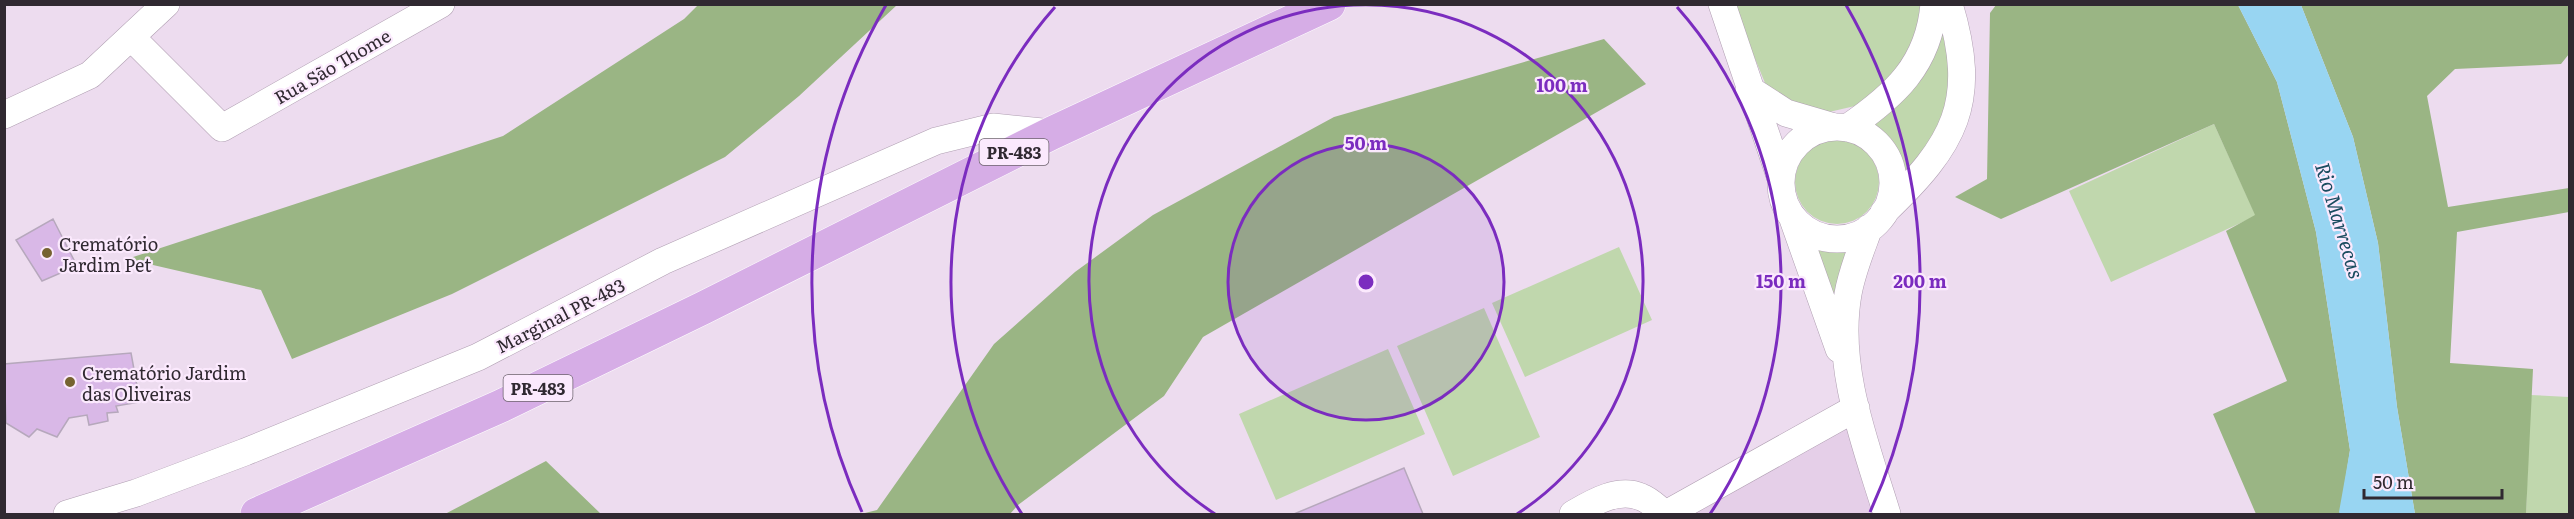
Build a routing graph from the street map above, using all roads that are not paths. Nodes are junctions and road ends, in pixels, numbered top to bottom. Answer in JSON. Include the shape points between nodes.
{"nodes":[{"id":1,"x":166,"y":4,"type":"edge"},
{"id":2,"x":1329,"y":4,"type":"edge"},
{"id":3,"x":1722,"y":4,"type":"edge"},
{"id":4,"x":1934,"y":4,"type":"edge"},
{"id":5,"x":1949,"y":4,"type":"edge"},
{"id":6,"x":425,"y":8,"type":"edge"},
{"id":7,"x":131,"y":37,"type":"junction"},
{"id":8,"x":1749,"y":89,"type":"junction"},
{"id":9,"x":4,"y":115,"type":"edge"},
{"id":10,"x":1841,"y":128,"type":"junction"},
{"id":11,"x":1052,"y":133,"type":"junction"},
{"id":12,"x":1781,"y":180,"type":"junction"},
{"id":13,"x":1793,"y":219,"type":"junction"},
{"id":14,"x":1876,"y":220,"type":"junction"},
{"id":15,"x":1851,"y":382,"type":"junction"},
{"id":16,"x":1856,"y":408,"type":"junction"},
{"id":17,"x":67,"y":514,"type":"edge"},
{"id":18,"x":257,"y":514,"type":"edge"},
{"id":19,"x":1573,"y":514,"type":"edge"},
{"id":20,"x":1666,"y":514,"type":"edge"},
{"id":21,"x":1887,"y":514,"type":"edge"}],
"edges":[{"from":1,"to":7,"type":"street"},
{"from":2,"to":11,"type":"highway","number":"PR-483"},
{"from":3,"to":8,"type":"street"},
{"from":4,"to":10,"type":"street","via":[[1928,35],[1903,84],[1879,106]]},
{"from":5,"to":14,"type":"street","via":[[1962,62],[1954,124],[1921,177]]},
{"from":6,"to":7,"type":"street","name":"Rua São Thome","via":[[222,128]]},
{"from":7,"to":9,"type":"street","via":[[90,75]]},
{"from":8,"to":10,"type":"street","via":[[1786,114]]},
{"from":8,"to":12,"type":"street"},
{"from":10,"to":12,"type":"street","via":[[1808,135],[1797,143]]},
{"from":10,"to":14,"type":"street","via":[[1872,139],[1888,161],[1892,187]]},
{"from":11,"to":17,"type":"street","name":"Marginal PR-483","via":[[993,127],[936,141],[663,261],[478,357],[234,456]]},
{"from":11,"to":18,"type":"highway","number":"PR-483","via":[[575,370]]},
{"from":12,"to":13,"type":"street","via":[[1786,207]]},
{"from":13,"to":14,"type":"street","via":[[1803,228],[1830,238],[1843,238]]},
{"from":13,"to":15,"type":"street"},
{"from":14,"to":15,"type":"street","via":[[1856,264],[1848,294],[1845,330]]},
{"from":15,"to":16,"type":"street"},
{"from":16,"to":20,"type":"street"},
{"from":16,"to":21,"type":"street"},
{"from":19,"to":20,"type":"street","via":[[1599,500],[1621,495],[1641,497]]}]}
